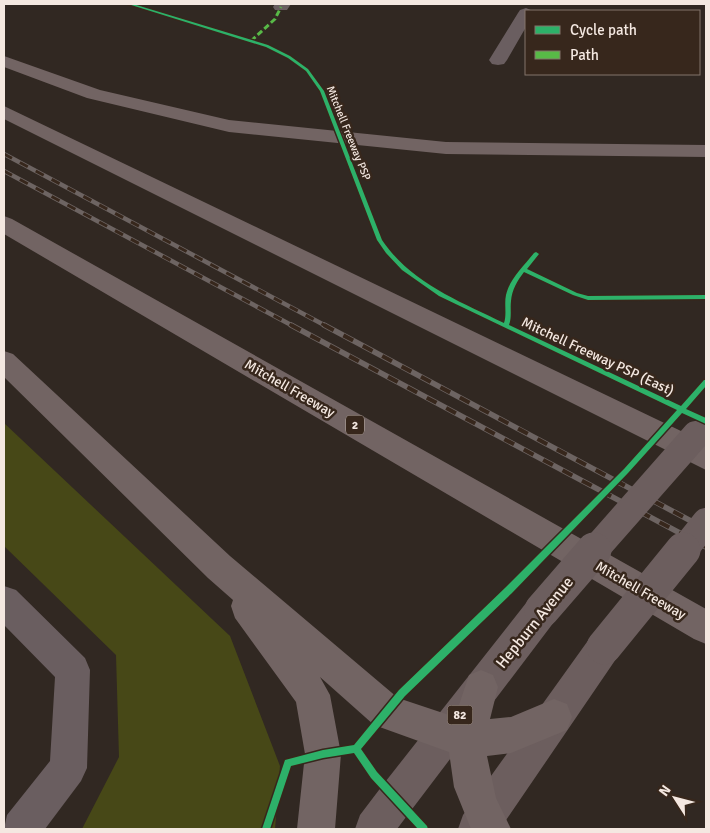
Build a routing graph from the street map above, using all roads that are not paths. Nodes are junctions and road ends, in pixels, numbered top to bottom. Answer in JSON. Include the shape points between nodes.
{"nodes":[{"id":1,"x":525,"y":15,"type":"edge"},
{"id":2,"x":498,"y":60,"type":"dead end"},
{"id":3,"x":4,"y":61,"type":"edge"},
{"id":4,"x":4,"y":112,"type":"edge"},
{"id":5,"x":706,"y":151,"type":"edge"},
{"id":6,"x":4,"y":224,"type":"edge"},
{"id":7,"x":4,"y":361,"type":"edge"},
{"id":8,"x":706,"y":424,"type":"edge"},
{"id":9,"x":706,"y":458,"type":"edge"},
{"id":10,"x":706,"y":522,"type":"edge"},
{"id":11,"x":219,"y":567,"type":"junction"},
{"id":12,"x":4,"y":602,"type":"edge"},
{"id":13,"x":706,"y":627,"type":"edge"},
{"id":14,"x":554,"y":717,"type":"junction"},
{"id":15,"x":457,"y":736,"type":"junction"},
{"id":16,"x":484,"y":826,"type":"edge"},
{"id":17,"x":20,"y":829,"type":"edge"},
{"id":18,"x":316,"y":829,"type":"edge"},
{"id":19,"x":374,"y":829,"type":"edge"}],
"edges":[{"from":1,"to":2,"type":"street"},
{"from":3,"to":5,"type":"highway","via":[[94,94],[228,126],[446,148]]},
{"from":4,"to":9,"type":"highway"},
{"from":6,"to":13,"type":"highway","name":"Mitchell Freeway","number":"2"},
{"from":7,"to":11,"type":"highway"},
{"from":8,"to":15,"type":"main road","name":"Hepburn Avenue","number":"82","bridge":true,"via":[[542,610],[481,687]]},
{"from":10,"to":14,"type":"main road","bridge":true,"via":[[604,647]]},
{"from":11,"to":15,"type":"highway","via":[[387,712]]},
{"from":11,"to":18,"type":"highway","via":[[312,695],[323,754]]},
{"from":12,"to":17,"type":"street","via":[[72,670],[68,768]]},
{"from":14,"to":15,"type":"highway","via":[[511,735]]},
{"from":14,"to":16,"type":"main road"},
{"from":15,"to":16,"type":"highway"},
{"from":15,"to":19,"type":"main road","name":"Hepburn Avenue","number":"82","via":[[395,799]]}]}
